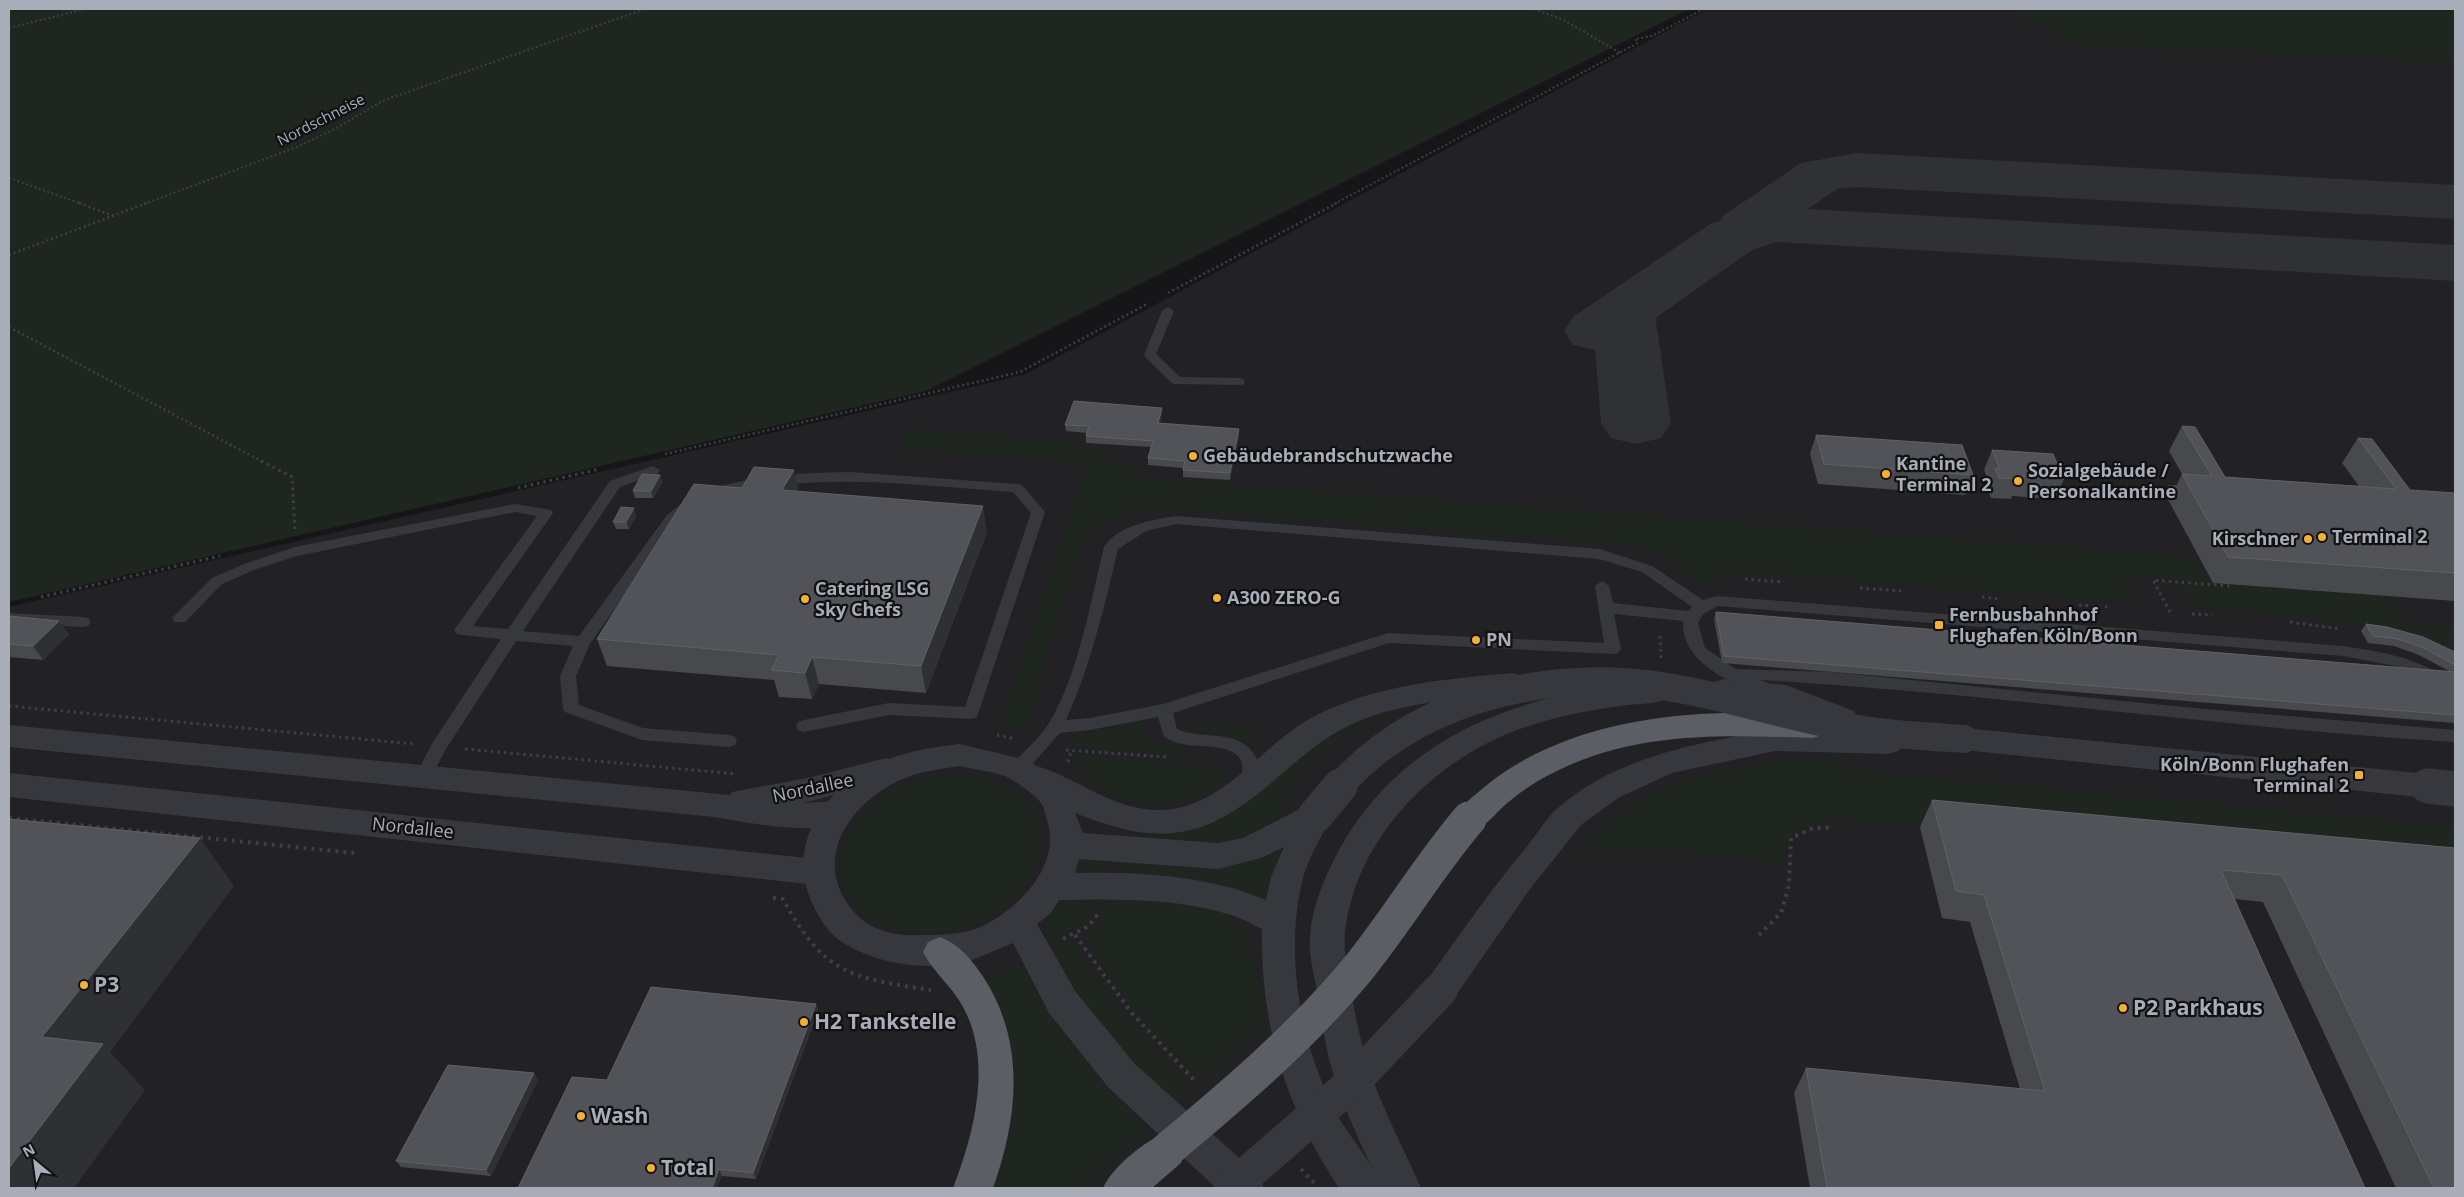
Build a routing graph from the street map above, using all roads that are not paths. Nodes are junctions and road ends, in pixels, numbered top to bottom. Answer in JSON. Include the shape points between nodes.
{"nodes":[{"id":1,"x":1168,"y":310,"type":"dead end"},
{"id":2,"x":1239,"y":382,"type":"dead end"},
{"id":3,"x":653,"y":470,"type":"dead end"},
{"id":4,"x":1602,"y":586,"type":"dead end"},
{"id":5,"x":1606,"y":608,"type":"junction"},
{"id":6,"x":1696,"y":611,"type":"junction"},
{"id":7,"x":9,"y":618,"type":"edge"},
{"id":8,"x":180,"y":618,"type":"dead end"},
{"id":9,"x":83,"y":622,"type":"dead end"},
{"id":10,"x":512,"y":635,"type":"junction"},
{"id":11,"x":583,"y":642,"type":"junction"},
{"id":12,"x":1726,"y":681,"type":"junction"},
{"id":13,"x":2455,"y":692,"type":"edge"},
{"id":14,"x":1164,"y":710,"type":"junction"},
{"id":15,"x":804,"y":726,"type":"dead end"},
{"id":16,"x":1055,"y":727,"type":"junction"},
{"id":17,"x":1854,"y":729,"type":"junction"},
{"id":18,"x":9,"y":736,"type":"edge"},
{"id":19,"x":2455,"y":736,"type":"edge"},
{"id":20,"x":729,"y":741,"type":"dead end"},
{"id":21,"x":1905,"y":744,"type":"junction"},
{"id":22,"x":910,"y":763,"type":"junction"},
{"id":23,"x":1025,"y":771,"type":"junction"},
{"id":24,"x":423,"y":776,"type":"junction"},
{"id":25,"x":1251,"y":781,"type":"junction"},
{"id":26,"x":9,"y":785,"type":"edge"},
{"id":27,"x":2453,"y":789,"type":"edge"},
{"id":28,"x":714,"y":805,"type":"junction"},
{"id":29,"x":836,"y":813,"type":"junction"},
{"id":30,"x":1315,"y":816,"type":"junction"},
{"id":31,"x":1068,"y":845,"type":"junction"},
{"id":32,"x":816,"y":872,"type":"junction"},
{"id":33,"x":1053,"y":887,"type":"junction"},
{"id":34,"x":1279,"y":922,"type":"junction"},
{"id":35,"x":1026,"y":937,"type":"junction"},
{"id":36,"x":940,"y":952,"type":"junction"},
{"id":37,"x":973,"y":1188,"type":"edge"},
{"id":38,"x":1123,"y":1188,"type":"edge"},
{"id":39,"x":1231,"y":1188,"type":"edge"},
{"id":40,"x":1244,"y":1188,"type":"edge"},
{"id":41,"x":1362,"y":1188,"type":"edge"},
{"id":42,"x":1401,"y":1188,"type":"edge"}],
"edges":[{"from":1,"to":2,"type":"lane","via":[[1150,355],[1176,381]]},
{"from":3,"to":10,"type":"lane","via":[[615,484]]},
{"from":4,"to":5,"type":"lane"},
{"from":5,"to":6,"type":"lane"},
{"from":5,"to":14,"type":"lane","via":[[1613,649],[1388,638]]},
{"from":6,"to":12,"type":"lane","via":[[1690,625],[1695,644]]},
{"from":6,"to":13,"type":"lane","via":[[1717,601],[2343,651],[2404,662]]},
{"from":6,"to":16,"type":"lane","via":[[1647,569],[1600,554],[1176,520],[1156,523],[1139,527],[1112,547],[1089,638],[1074,685]]},
{"from":7,"to":9,"type":"lane"},
{"from":8,"to":10,"type":"lane","via":[[217,581],[249,567],[295,552],[515,508],[546,513],[462,630]]},
{"from":10,"to":11,"type":"lane"},
{"from":10,"to":24,"type":"lane"},
{"from":11,"to":15,"type":"lane","via":[[672,518],[692,503],[723,490],[807,476],[1017,488],[1038,512],[971,713],[889,708]]},
{"from":11,"to":20,"type":"lane","via":[[568,676],[570,708],[642,734]]},
{"from":12,"to":19,"type":"lane","via":[[1831,678]]},
{"from":12,"to":21,"type":"street","via":[[1786,696]]},
{"from":12,"to":25,"type":"street","via":[[1570,676],[1432,691],[1376,703],[1326,723],[1301,738]]},
{"from":12,"to":42,"type":"street","via":[[1590,701],[1496,726],[1431,763],[1388,803],[1369,828],[1345,869],[1335,898],[1327,942],[1351,1069]]},
{"from":14,"to":16,"type":"lane"},
{"from":14,"to":25,"type":"lane","via":[[1170,733],[1178,738],[1235,745],[1247,754]]},
{"from":16,"to":23,"type":"lane"},
{"from":17,"to":27,"type":"street","bridge":true},
{"from":17,"to":30,"type":"street","bridge":true,"via":[[1724,698],[1657,686],[1615,683],[1542,686],[1467,703],[1404,731],[1364,760]]},
{"from":17,"to":38,"type":"highway","bridge":true,"via":[[1724,724],[1685,726],[1635,733],[1594,744],[1524,774],[1494,796],[1446,844],[1394,923],[1344,986],[1300,1034],[1244,1087]]},
{"from":18,"to":24,"type":"street","name":"Nordallee"},
{"from":21,"to":27,"type":"street"},
{"from":21,"to":39,"type":"street","bridge":true,"via":[[1775,740],[1664,763],[1602,793],[1570,816],[1518,880],[1440,990],[1351,1084]]},
{"from":22,"to":23,"type":"street","via":[[960,755],[985,757]]},
{"from":22,"to":28,"type":"street","name":"Nordallee","via":[[820,787]]},
{"from":22,"to":29,"type":"street","via":[[868,783]]},
{"from":23,"to":25,"type":"street","via":[[1104,813],[1148,822],[1200,815]]},
{"from":23,"to":31,"type":"street","via":[[1055,798],[1067,828]]},
{"from":24,"to":28,"type":"street","name":"Nordallee"},
{"from":26,"to":32,"type":"street","name":"Nordallee","via":[[256,809]]},
{"from":28,"to":29,"type":"street","name":"Nordallee","via":[[784,816]]},
{"from":29,"to":32,"type":"street","via":[[818,852]]},
{"from":30,"to":31,"type":"street","via":[[1250,849],[1218,856]]},
{"from":30,"to":34,"type":"street","via":[[1285,884]]},
{"from":31,"to":33,"type":"street","via":[[1064,867]]},
{"from":32,"to":36,"type":"street","via":[[824,899],[841,923],[868,941],[915,952]]},
{"from":33,"to":34,"type":"street","via":[[1107,885],[1154,888],[1227,900]]},
{"from":33,"to":35,"type":"street","via":[[1038,906]]},
{"from":34,"to":41,"type":"street","via":[[1281,985],[1298,1069],[1310,1102],[1350,1173]]},
{"from":35,"to":36,"type":"street","via":[[982,942]]},
{"from":35,"to":40,"type":"street","via":[[1062,1002],[1121,1075]]},
{"from":36,"to":37,"type":"highway","via":[[968,981],[984,1010],[998,1076],[994,1129]]}]}
